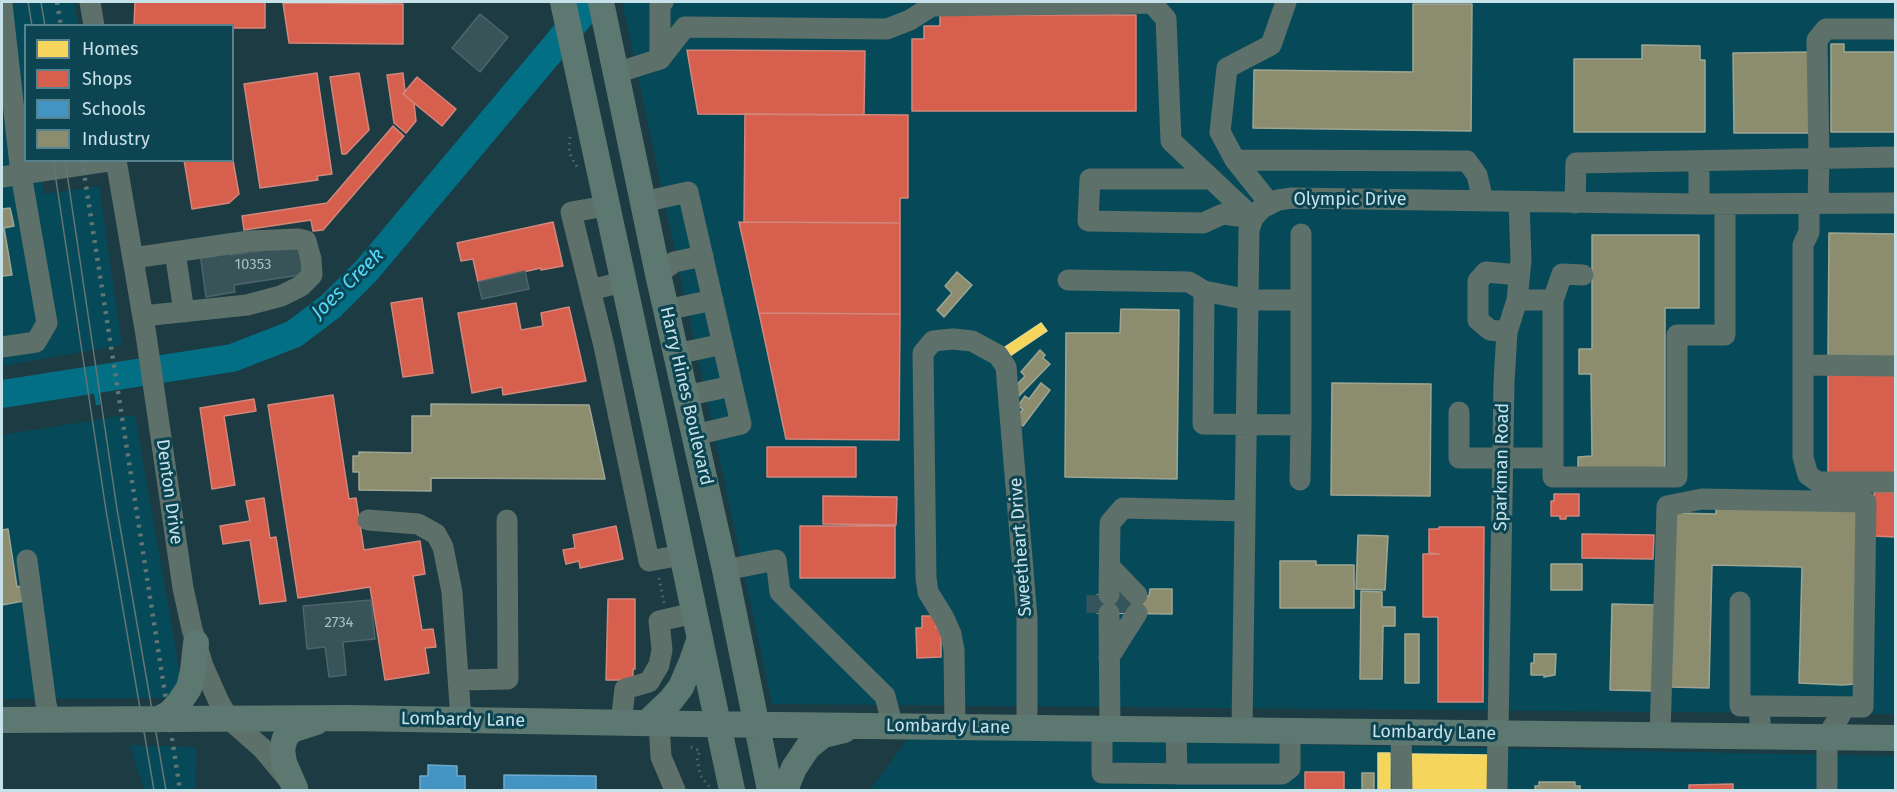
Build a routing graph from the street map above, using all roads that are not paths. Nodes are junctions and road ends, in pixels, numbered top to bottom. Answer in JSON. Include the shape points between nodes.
{"nodes":[{"id":1,"x":90,"y":2,"type":"edge"},
{"id":2,"x":563,"y":2,"type":"edge"},
{"id":3,"x":601,"y":2,"type":"edge"},
{"id":4,"x":663,"y":2,"type":"edge"},
{"id":5,"x":1286,"y":2,"type":"edge"},
{"id":6,"x":2,"y":4,"type":"edge"},
{"id":7,"x":94,"y":24,"type":"edge"},
{"id":8,"x":1896,"y":29,"type":"edge"},
{"id":9,"x":660,"y":59,"type":"junction"},
{"id":10,"x":616,"y":73,"type":"junction"},
{"id":11,"x":580,"y":81,"type":"junction"},
{"id":12,"x":1896,"y":157,"type":"edge"},
{"id":13,"x":1819,"y":158,"type":"junction"},
{"id":14,"x":1235,"y":160,"type":"junction"},
{"id":15,"x":1699,"y":160,"type":"junction"},
{"id":16,"x":102,"y":162,"type":"edge"},
{"id":17,"x":116,"y":162,"type":"edge"},
{"id":18,"x":11,"y":175,"type":"edge"},
{"id":19,"x":1212,"y":180,"type":"junction"},
{"id":20,"x":1483,"y":201,"type":"junction"},
{"id":21,"x":643,"y":202,"type":"junction"},
{"id":22,"x":1519,"y":202,"type":"junction"},
{"id":23,"x":1575,"y":203,"type":"junction"},
{"id":24,"x":1896,"y":203,"type":"edge"},
{"id":25,"x":1270,"y":204,"type":"junction"},
{"id":26,"x":1700,"y":204,"type":"junction"},
{"id":27,"x":1725,"y":204,"type":"junction"},
{"id":28,"x":1813,"y":204,"type":"junction"},
{"id":29,"x":606,"y":206,"type":"junction"},
{"id":30,"x":1253,"y":218,"type":"junction"},
{"id":31,"x":1301,"y":234,"type":"dead end"},
{"id":32,"x":175,"y":252,"type":"junction"},
{"id":33,"x":703,"y":256,"type":"junction"},
{"id":34,"x":133,"y":258,"type":"junction"},
{"id":35,"x":658,"y":274,"type":"junction"},
{"id":36,"x":1519,"y":275,"type":"junction"},
{"id":37,"x":1583,"y":275,"type":"dead end"},
{"id":38,"x":1068,"y":280,"type":"dead end"},
{"id":39,"x":622,"y":282,"type":"junction"},
{"id":40,"x":590,"y":290,"type":"junction"},
{"id":41,"x":1204,"y":291,"type":"junction"},
{"id":42,"x":713,"y":300,"type":"junction"},
{"id":43,"x":1249,"y":300,"type":"junction"},
{"id":44,"x":1301,"y":300,"type":"junction"},
{"id":45,"x":1517,"y":300,"type":"junction"},
{"id":46,"x":1553,"y":300,"type":"junction"},
{"id":47,"x":666,"y":310,"type":"junction"},
{"id":48,"x":184,"y":312,"type":"junction"},
{"id":49,"x":144,"y":325,"type":"junction"},
{"id":50,"x":1508,"y":332,"type":"junction"},
{"id":51,"x":635,"y":340,"type":"junction"},
{"id":52,"x":723,"y":344,"type":"junction"},
{"id":53,"x":604,"y":346,"type":"junction"},
{"id":54,"x":2,"y":347,"type":"edge"},
{"id":55,"x":676,"y":354,"type":"junction"},
{"id":56,"x":1803,"y":365,"type":"junction"},
{"id":57,"x":1896,"y":366,"type":"edge"},
{"id":58,"x":732,"y":386,"type":"junction"},
{"id":59,"x":685,"y":396,"type":"junction"},
{"id":60,"x":651,"y":408,"type":"junction"},
{"id":61,"x":1459,"y":412,"type":"dead end"},
{"id":62,"x":619,"y":415,"type":"junction"},
{"id":63,"x":1246,"y":425,"type":"junction"},
{"id":64,"x":1301,"y":425,"type":"junction"},
{"id":65,"x":694,"y":435,"type":"junction"},
{"id":66,"x":1502,"y":458,"type":"junction"},
{"id":67,"x":1553,"y":458,"type":"junction"},
{"id":68,"x":663,"y":463,"type":"junction"},
{"id":69,"x":631,"y":470,"type":"junction"},
{"id":70,"x":1300,"y":480,"type":"dead end"},
{"id":71,"x":1896,"y":482,"type":"edge"},
{"id":72,"x":672,"y":511,"type":"junction"},
{"id":73,"x":1245,"y":511,"type":"junction"},
{"id":74,"x":641,"y":518,"type":"junction"},
{"id":75,"x":368,"y":520,"type":"dead end"},
{"id":76,"x":507,"y":520,"type":"dead end"},
{"id":77,"x":682,"y":555,"type":"junction"},
{"id":78,"x":27,"y":560,"type":"dead end"},
{"id":79,"x":725,"y":570,"type":"junction"},
{"id":80,"x":1740,"y":602,"type":"dead end"},
{"id":81,"x":694,"y":613,"type":"junction"},
{"id":82,"x":700,"y":638,"type":"junction"},
{"id":83,"x":196,"y":643,"type":"junction"},
{"id":84,"x":459,"y":680,"type":"junction"},
{"id":85,"x":1759,"y":706,"type":"junction"},
{"id":86,"x":1845,"y":706,"type":"junction"},
{"id":87,"x":350,"y":718,"type":"junction"},
{"id":88,"x":159,"y":719,"type":"junction"},
{"id":89,"x":229,"y":719,"type":"junction"},
{"id":90,"x":2,"y":720,"type":"edge"},
{"id":91,"x":50,"y":720,"type":"junction"},
{"id":92,"x":461,"y":720,"type":"junction"},
{"id":93,"x":621,"y":723,"type":"junction"},
{"id":94,"x":653,"y":724,"type":"junction"},
{"id":95,"x":718,"y":724,"type":"junction"},
{"id":96,"x":757,"y":725,"type":"junction"},
{"id":97,"x":861,"y":726,"type":"junction"},
{"id":98,"x":893,"y":727,"type":"junction"},
{"id":99,"x":955,"y":727,"type":"junction"},
{"id":100,"x":1027,"y":728,"type":"junction"},
{"id":101,"x":1106,"y":729,"type":"junction"},
{"id":102,"x":1176,"y":730,"type":"junction"},
{"id":103,"x":1242,"y":730,"type":"junction"},
{"id":104,"x":1290,"y":731,"type":"junction"},
{"id":105,"x":1401,"y":732,"type":"junction"},
{"id":106,"x":1497,"y":733,"type":"junction"},
{"id":107,"x":1660,"y":735,"type":"junction"},
{"id":108,"x":1761,"y":736,"type":"junction"},
{"id":109,"x":1827,"y":737,"type":"junction"},
{"id":110,"x":1896,"y":738,"type":"edge"},
{"id":111,"x":1177,"y":774,"type":"junction"},
{"id":112,"x":296,"y":789,"type":"edge"},
{"id":113,"x":675,"y":790,"type":"edge"},
{"id":114,"x":732,"y":790,"type":"edge"},
{"id":115,"x":770,"y":790,"type":"edge"},
{"id":116,"x":786,"y":790,"type":"edge"},
{"id":117,"x":1402,"y":790,"type":"edge"},
{"id":118,"x":1497,"y":790,"type":"edge"},
{"id":119,"x":1827,"y":790,"type":"edge"}],
"edges":[{"from":1,"to":7,"type":"street"},
{"from":2,"to":11,"type":"main road","name":"Harry Hines Boulevard"},
{"from":3,"to":10,"type":"main road","name":"Harry Hines Boulevard"},
{"from":4,"to":9,"type":"street"},
{"from":5,"to":14,"type":"street","via":[[1271,45],[1227,68],[1220,132]]},
{"from":6,"to":18,"type":"street"},
{"from":8,"to":13,"type":"street","via":[[1826,29],[1817,40]]},
{"from":9,"to":10,"type":"street"},
{"from":9,"to":19,"type":"street","via":[[685,27],[887,29],[932,6],[1152,3],[1166,19],[1171,141]]},
{"from":10,"to":11,"type":"main road"},
{"from":10,"to":21,"type":"main road","name":"Harry Hines Boulevard"},
{"from":11,"to":29,"type":"main road","name":"Harry Hines Boulevard"},
{"from":12,"to":13,"type":"street"},
{"from":13,"to":15,"type":"street"},
{"from":13,"to":28,"type":"street"},
{"from":14,"to":20,"type":"street","via":[[1467,161],[1477,175]]},
{"from":14,"to":25,"type":"street"},
{"from":15,"to":23,"type":"street","via":[[1576,163]]},
{"from":15,"to":26,"type":"street"},
{"from":16,"to":18,"type":"street"},
{"from":17,"to":34,"type":"street","name":"Denton Drive"},
{"from":18,"to":54,"type":"street","via":[[47,323],[36,342]]},
{"from":19,"to":30,"type":"street"},
{"from":19,"to":30,"type":"street","via":[[1090,179],[1088,220],[1203,223],[1223,214]]},
{"from":20,"to":22,"type":"street","name":"Olympic Drive"},
{"from":20,"to":25,"type":"street","name":"Olympic Drive","via":[[1292,198]]},
{"from":21,"to":33,"type":"street","via":[[688,192]]},
{"from":21,"to":35,"type":"main road","name":"Harry Hines Boulevard"},
{"from":22,"to":23,"type":"street","name":"Olympic Drive"},
{"from":22,"to":36,"type":"street","name":"Sparkman Road"},
{"from":23,"to":26,"type":"street","name":"Olympic Drive"},
{"from":24,"to":28,"type":"street","name":"Olympic Drive"},
{"from":25,"to":30,"type":"street","name":"Olympic Drive"},
{"from":26,"to":27,"type":"street","name":"Olympic Drive"},
{"from":27,"to":28,"type":"street","name":"Olympic Drive"},
{"from":27,"to":67,"type":"street","via":[[1725,335],[1677,335],[1677,477],[1553,477]]},
{"from":28,"to":56,"type":"street","via":[[1803,245]]},
{"from":29,"to":39,"type":"main road","name":"Harry Hines Boulevard"},
{"from":29,"to":40,"type":"street","via":[[571,212]]},
{"from":30,"to":43,"type":"street","via":[[1249,230]]},
{"from":31,"to":44,"type":"street"},
{"from":32,"to":34,"type":"street"},
{"from":32,"to":48,"type":"street"},
{"from":32,"to":48,"type":"street","via":[[249,241],[298,239],[306,241],[311,259],[312,274],[302,286],[281,296],[247,305]]},
{"from":33,"to":35,"type":"street","via":[[674,262]]},
{"from":33,"to":42,"type":"street"},
{"from":34,"to":49,"type":"street","name":"Denton Drive"},
{"from":35,"to":39,"type":"main road"},
{"from":35,"to":47,"type":"main road","name":"Harry Hines Boulevard"},
{"from":36,"to":45,"type":"street","name":"Sparkman Road"},
{"from":36,"to":50,"type":"street","via":[[1486,272],[1478,281],[1478,320],[1490,330]]},
{"from":37,"to":46,"type":"street","via":[[1562,274]]},
{"from":38,"to":41,"type":"street","via":[[1189,282]]},
{"from":39,"to":40,"type":"street"},
{"from":39,"to":51,"type":"main road","name":"Harry Hines Boulevard"},
{"from":40,"to":53,"type":"street"},
{"from":41,"to":43,"type":"street"},
{"from":41,"to":63,"type":"street","via":[[1203,424]]},
{"from":42,"to":47,"type":"street"},
{"from":42,"to":52,"type":"street"},
{"from":43,"to":44,"type":"street"},
{"from":43,"to":63,"type":"street"},
{"from":44,"to":64,"type":"street"},
{"from":45,"to":46,"type":"street"},
{"from":45,"to":50,"type":"street","name":"Sparkman Road"},
{"from":46,"to":67,"type":"street"},
{"from":47,"to":55,"type":"main road","name":"Harry Hines Boulevard"},
{"from":48,"to":49,"type":"street"},
{"from":49,"to":83,"type":"street","name":"Denton Drive","via":[[183,588]]},
{"from":50,"to":66,"type":"street","name":"Sparkman Road"},
{"from":51,"to":53,"type":"street"},
{"from":51,"to":60,"type":"main road","name":"Harry Hines Boulevard"},
{"from":52,"to":55,"type":"street"},
{"from":52,"to":58,"type":"street"},
{"from":53,"to":62,"type":"street"},
{"from":55,"to":59,"type":"main road","name":"Harry Hines Boulevard"},
{"from":56,"to":57,"type":"street"},
{"from":56,"to":71,"type":"street","via":[[1803,458],[1808,475],[1818,482]]},
{"from":58,"to":59,"type":"street"},
{"from":58,"to":65,"type":"street","via":[[741,424]]},
{"from":59,"to":65,"type":"main road","name":"Harry Hines Boulevard"},
{"from":60,"to":62,"type":"street"},
{"from":60,"to":68,"type":"main road","name":"Harry Hines Boulevard"},
{"from":61,"to":66,"type":"street","via":[[1459,458]]},
{"from":62,"to":69,"type":"street"},
{"from":63,"to":64,"type":"street"},
{"from":63,"to":73,"type":"street"},
{"from":64,"to":70,"type":"street"},
{"from":65,"to":79,"type":"main road","name":"Harry Hines Boulevard"},
{"from":66,"to":67,"type":"street"},
{"from":66,"to":106,"type":"street","name":"Sparkman Road"},
{"from":68,"to":69,"type":"street"},
{"from":68,"to":72,"type":"main road","name":"Harry Hines Boulevard"},
{"from":69,"to":74,"type":"street"},
{"from":72,"to":74,"type":"street"},
{"from":72,"to":77,"type":"main road","name":"Harry Hines Boulevard"},
{"from":73,"to":101,"type":"street","via":[[1123,508],[1110,522],[1110,567],[1117,604],[1109,657]]},
{"from":73,"to":103,"type":"street"},
{"from":74,"to":77,"type":"street","via":[[650,561]]},
{"from":75,"to":84,"type":"street","via":[[418,524],[436,534],[443,547],[452,592]]},
{"from":76,"to":84,"type":"street","via":[[508,679]]},
{"from":77,"to":81,"type":"main road","name":"Harry Hines Boulevard"},
{"from":78,"to":91,"type":"street"},
{"from":79,"to":96,"type":"main road","name":"Harry Hines Boulevard"},
{"from":79,"to":98,"type":"street","via":[[776,560],[780,592],[885,696]]},
{"from":80,"to":85,"type":"street","via":[[1740,706]]},
{"from":81,"to":82,"type":"main road","name":"Harry Hines Boulevard"},
{"from":81,"to":93,"type":"street","via":[[658,621],[662,650],[659,665],[649,681],[625,689]]},
{"from":82,"to":94,"type":"main road","via":[[681,687]]},
{"from":82,"to":95,"type":"main road","name":"Harry Hines Boulevard"},
{"from":83,"to":88,"type":"main road","via":[[189,688],[170,713]]},
{"from":83,"to":89,"type":"street","name":"Denton Drive"},
{"from":84,"to":92,"type":"street"},
{"from":85,"to":86,"type":"street"},
{"from":85,"to":108,"type":"street"},
{"from":86,"to":107,"type":"street","via":[[1863,706],[1866,502],[1702,499],[1667,506]]},
{"from":86,"to":109,"type":"street"},
{"from":87,"to":89,"type":"main road","name":"Lombardy Lane"},
{"from":87,"to":92,"type":"main road","name":"Lombardy Lane"},
{"from":87,"to":112,"type":"main road","via":[[310,723],[291,730],[282,749]]},
{"from":88,"to":89,"type":"main road","name":"Lombardy Lane"},
{"from":88,"to":91,"type":"main road","name":"Lombardy Lane"},
{"from":89,"to":112,"type":"street","name":"Denton Drive","via":[[262,748]]},
{"from":90,"to":91,"type":"main road","name":"Lombardy Lane"},
{"from":92,"to":93,"type":"main road","name":"Lombardy Lane"},
{"from":93,"to":94,"type":"main road","name":"Lombardy Lane"},
{"from":94,"to":95,"type":"main road","name":"Lombardy Lane"},
{"from":94,"to":113,"type":"street"},
{"from":95,"to":96,"type":"main road","name":"Lombardy Lane"},
{"from":95,"to":114,"type":"main road","name":"Harry Hines Boulevard"},
{"from":96,"to":97,"type":"main road","name":"Lombardy Lane"},
{"from":96,"to":115,"type":"main road","name":"Harry Hines Boulevard"},
{"from":97,"to":98,"type":"main road","name":"Lombardy Lane"},
{"from":97,"to":116,"type":"main road","via":[[823,735],[808,747]]},
{"from":98,"to":99,"type":"main road","name":"Lombardy Lane"},
{"from":99,"to":100,"type":"main road","name":"Lombardy Lane"},
{"from":99,"to":100,"type":"street","name":"Sweetheart Drive","via":[[951,634],[928,592],[926,578],[923,353],[933,341],[953,339],[972,341],[998,355],[1006,367],[1027,618]]},
{"from":100,"to":101,"type":"main road","name":"Lombardy Lane"},
{"from":101,"to":102,"type":"main road","name":"Lombardy Lane"},
{"from":101,"to":111,"type":"street","via":[[1102,773]]},
{"from":102,"to":103,"type":"main road","name":"Lombardy Lane"},
{"from":102,"to":111,"type":"street"},
{"from":103,"to":104,"type":"main road","name":"Lombardy Lane"},
{"from":104,"to":105,"type":"main road","name":"Lombardy Lane"},
{"from":104,"to":111,"type":"street","via":[[1290,768],[1282,774]]},
{"from":105,"to":106,"type":"main road","name":"Lombardy Lane"},
{"from":105,"to":117,"type":"street"},
{"from":106,"to":107,"type":"main road","name":"Lombardy Lane"},
{"from":106,"to":118,"type":"street","name":"Sparkman Road"},
{"from":107,"to":108,"type":"main road","name":"Lombardy Lane"},
{"from":108,"to":109,"type":"main road","name":"Lombardy Lane"},
{"from":109,"to":110,"type":"main road","name":"Lombardy Lane"},
{"from":109,"to":119,"type":"street"}]}
